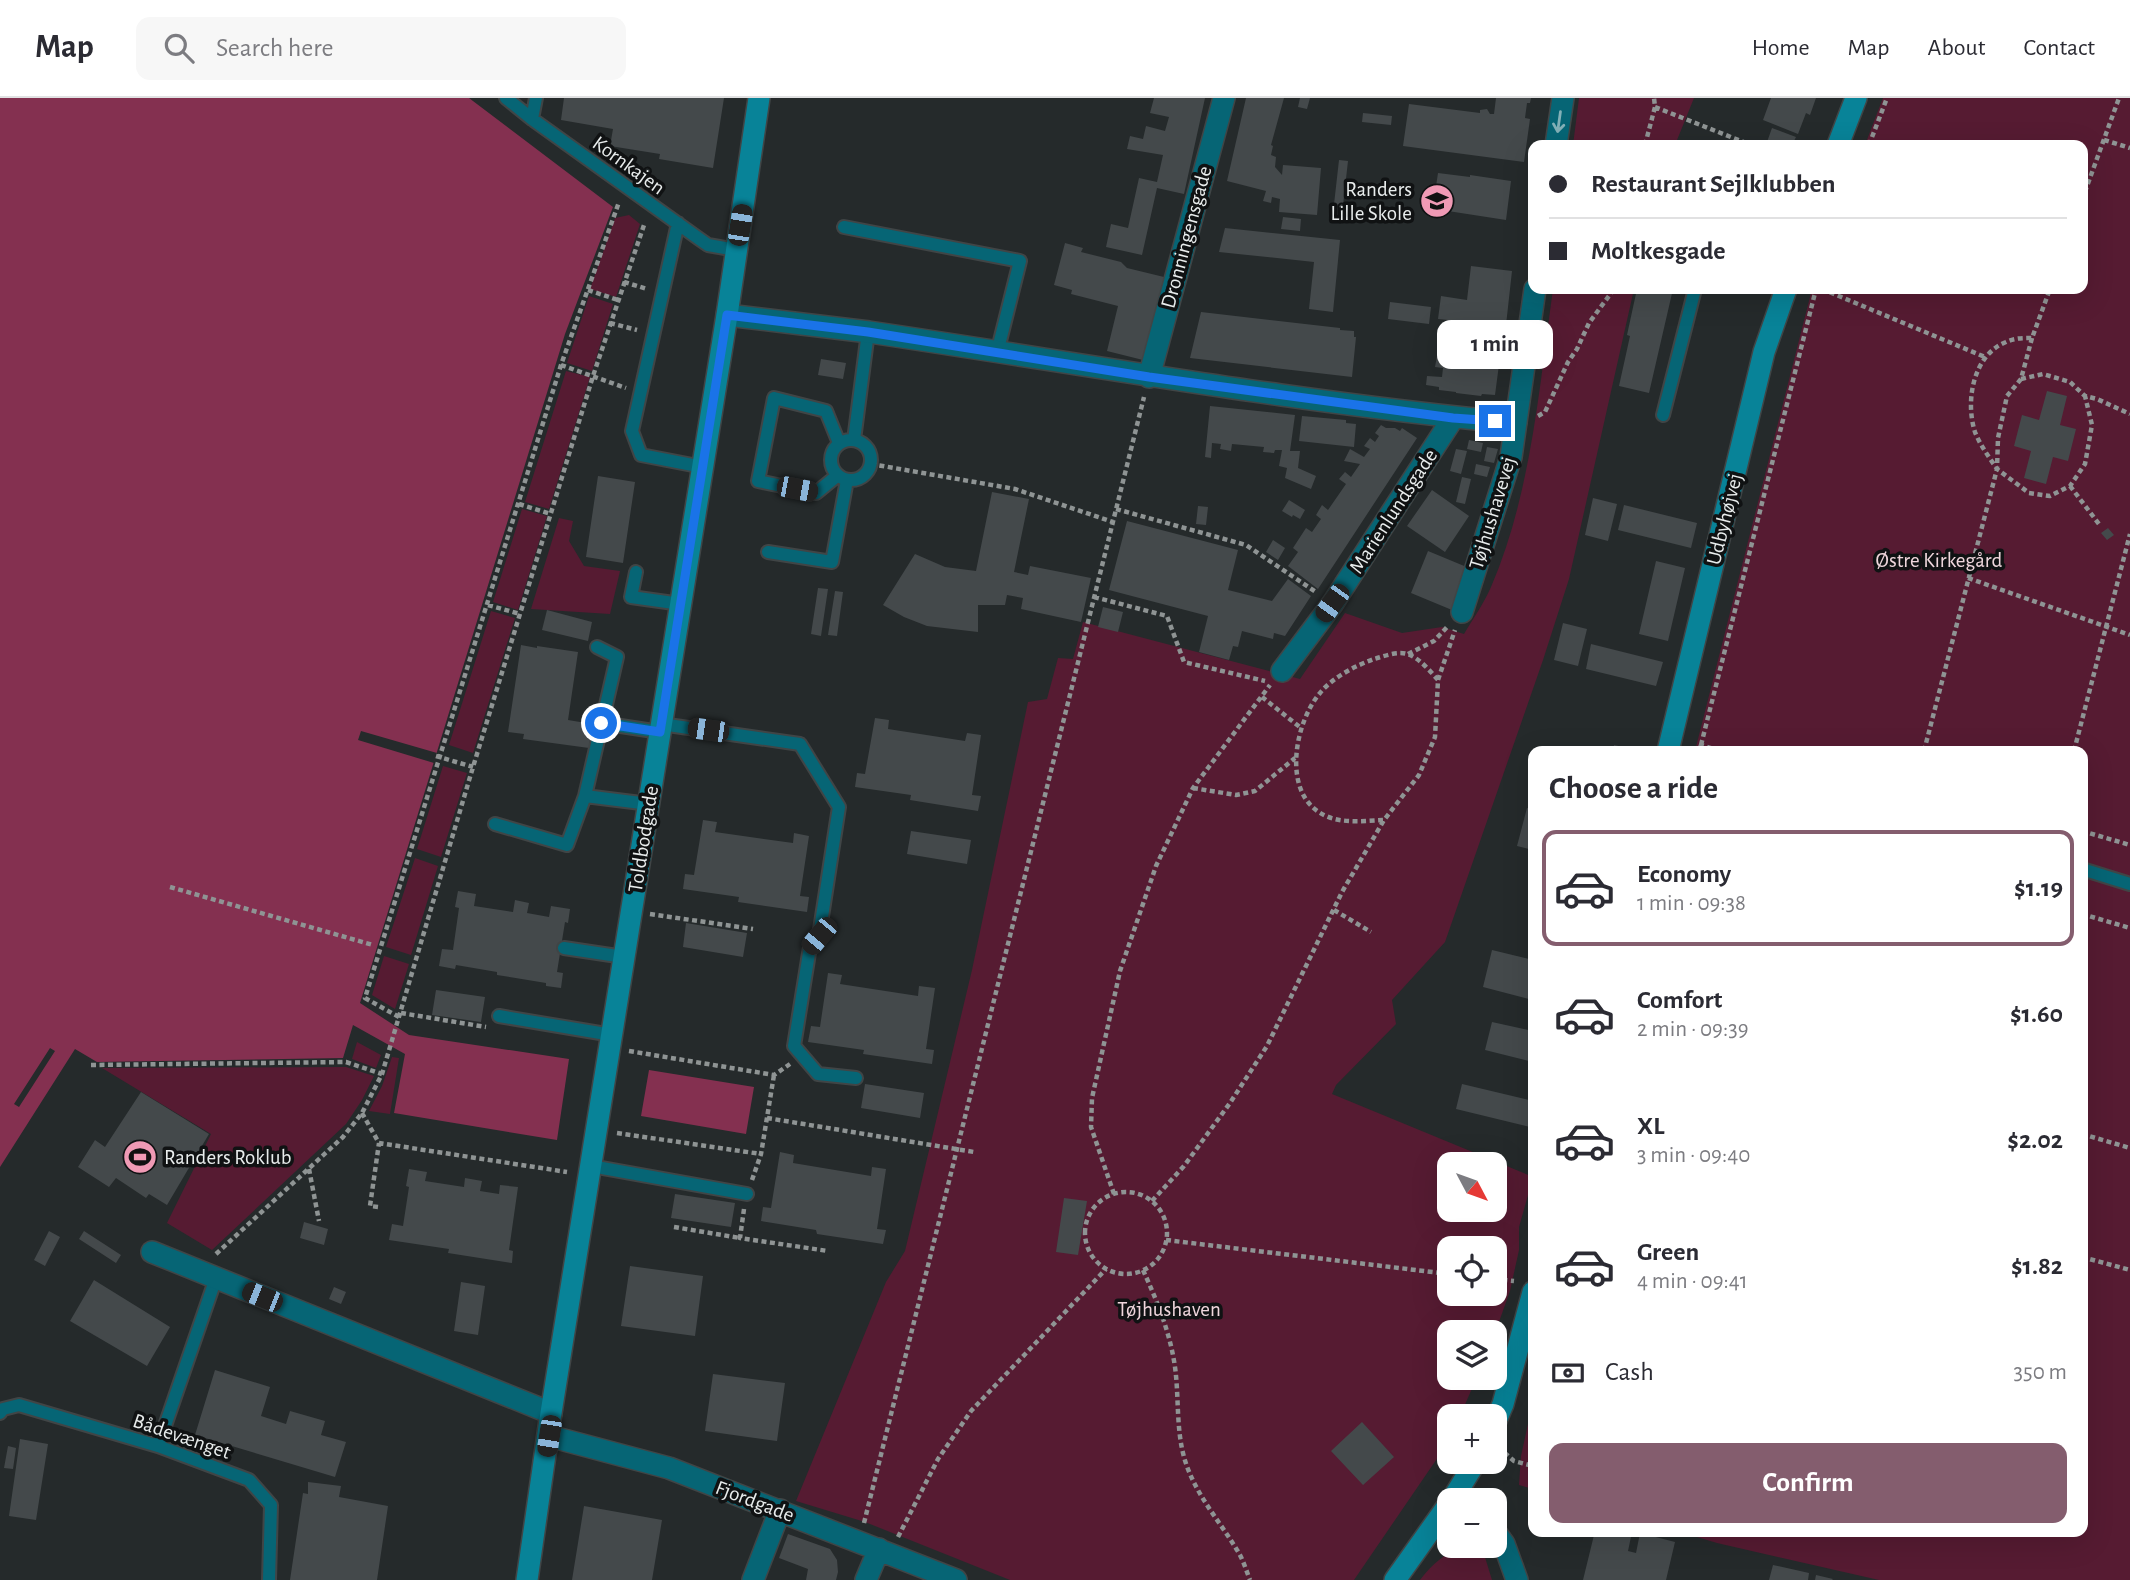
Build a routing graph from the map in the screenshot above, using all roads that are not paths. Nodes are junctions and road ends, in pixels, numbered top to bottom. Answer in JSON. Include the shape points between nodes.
{"nodes":[{"id":1,"x":506,"y":98,"type":"edge"},
{"id":2,"x":536,"y":98,"type":"edge"},
{"id":3,"x":759,"y":98,"type":"edge"},
{"id":4,"x":1223,"y":98,"type":"edge"},
{"id":5,"x":1563,"y":98,"type":"edge"},
{"id":6,"x":1856,"y":98,"type":"edge"},
{"id":7,"x":532,"y":119,"type":"junction"},
{"id":8,"x":1557,"y":140,"type":"edge"},
{"id":9,"x":1840,"y":140,"type":"edge"},
{"id":10,"x":678,"y":223,"type":"junction"},
{"id":11,"x":844,"y":227,"type":"dead end"},
{"id":12,"x":736,"y":250,"type":"junction"},
{"id":13,"x":1534,"y":294,"type":"edge"},
{"id":14,"x":1694,"y":294,"type":"edge"},
{"id":15,"x":1784,"y":294,"type":"edge"},
{"id":16,"x":727,"y":315,"type":"junction"},
{"id":17,"x":868,"y":332,"type":"junction"},
{"id":18,"x":997,"y":353,"type":"junction"},
{"id":19,"x":1149,"y":377,"type":"junction"},
{"id":20,"x":1664,"y":415,"type":"dead end"},
{"id":21,"x":1453,"y":418,"type":"junction"},
{"id":22,"x":1516,"y":423,"type":"junction"},
{"id":23,"x":854,"y":440,"type":"junction"},
{"id":24,"x":839,"y":443,"type":"junction"},
{"id":25,"x":702,"y":467,"type":"junction"},
{"id":26,"x":842,"y":478,"type":"junction"},
{"id":27,"x":768,"y":552,"type":"dead end"},
{"id":28,"x":636,"y":572,"type":"dead end"},
{"id":29,"x":681,"y":604,"type":"junction"},
{"id":30,"x":1462,"y":612,"type":"road end"},
{"id":31,"x":597,"y":647,"type":"dead end"},
{"id":32,"x":1277,"y":677,"type":"road end"},
{"id":33,"x":601,"y":723,"type":"junction"},
{"id":34,"x":661,"y":728,"type":"junction"},
{"id":35,"x":1669,"y":746,"type":"edge"},
{"id":36,"x":585,"y":796,"type":"junction"},
{"id":37,"x":649,"y":804,"type":"junction"},
{"id":38,"x":495,"y":824,"type":"dead end"},
{"id":39,"x":2088,"y":871,"type":"edge"},
{"id":40,"x":2130,"y":884,"type":"edge"},
{"id":41,"x":564,"y":948,"type":"dead end"},
{"id":42,"x":624,"y":957,"type":"junction"},
{"id":43,"x":499,"y":1016,"type":"road end"},
{"id":44,"x":611,"y":1041,"type":"junction"},
{"id":45,"x":856,"y":1078,"type":"dead end"},
{"id":46,"x":590,"y":1170,"type":"junction"},
{"id":47,"x":747,"y":1194,"type":"road end"},
{"id":48,"x":152,"y":1252,"type":"dead end"},
{"id":49,"x":210,"y":1276,"type":"junction"},
{"id":50,"x":1528,"y":1311,"type":"edge"},
{"id":51,"x":1503,"y":1404,"type":"edge"},
{"id":52,"x":0,"y":1413,"type":"edge"},
{"id":53,"x":551,"y":1413,"type":"junction"},
{"id":54,"x":549,"y":1436,"type":"junction"},
{"id":55,"x":158,"y":1446,"type":"junction"},
{"id":56,"x":780,"y":1510,"type":"junction"},
{"id":57,"x":1437,"y":1524,"type":"edge"},
{"id":58,"x":884,"y":1551,"type":"junction"},
{"id":59,"x":1507,"y":1552,"type":"edge"},
{"id":60,"x":269,"y":1580,"type":"edge"},
{"id":61,"x":527,"y":1580,"type":"edge"},
{"id":62,"x":753,"y":1580,"type":"edge"},
{"id":63,"x":866,"y":1580,"type":"edge"},
{"id":64,"x":956,"y":1580,"type":"edge"},
{"id":65,"x":1395,"y":1580,"type":"edge"},
{"id":66,"x":1517,"y":1580,"type":"edge"}],
"edges":[{"from":1,"to":7,"type":"lane","name":"Kornkajen"},
{"from":2,"to":7,"type":"lane"},
{"from":3,"to":12,"type":"street","name":"Toldbodgade"},
{"from":4,"to":19,"type":"street","name":"Dronningensgade"},
{"from":5,"to":8,"type":"street","one_way":true},
{"from":6,"to":9,"type":"street"},
{"from":7,"to":10,"type":"lane","name":"Kornkajen"},
{"from":10,"to":12,"type":"lane","name":"Kornkajen","via":[[708,245]]},
{"from":10,"to":25,"type":"lane","via":[[632,431],[641,455]]},
{"from":11,"to":18,"type":"lane","via":[[1020,261]]},
{"from":12,"to":16,"type":"street","name":"Toldbodgade"},
{"from":13,"to":22,"type":"street","name":"Tøjhushavevej"},
{"from":14,"to":20,"type":"lane"},
{"from":15,"to":35,"type":"street","name":"Udbyhøjvej","via":[[1764,352]]},
{"from":16,"to":17,"type":"street"},
{"from":16,"to":25,"type":"street","name":"Toldbodgade"},
{"from":17,"to":18,"type":"street"},
{"from":17,"to":23,"type":"lane"},
{"from":18,"to":19,"type":"street"},
{"from":19,"to":21,"type":"street"},
{"from":21,"to":22,"type":"street"},
{"from":21,"to":32,"type":"street","name":"Marienlundsgade","via":[[1332,603]]},
{"from":22,"to":30,"type":"street","name":"Tøjhushavevej","via":[[1511,457]]},
{"from":23,"to":24,"type":"lane"},
{"from":23,"to":26,"type":"lane","via":[[866,446],[871,464],[864,475]]},
{"from":24,"to":26,"type":"lane","via":[[831,466]]},
{"from":24,"to":26,"type":"lane","via":[[826,411],[774,398],[758,481],[816,493]]},
{"from":25,"to":29,"type":"street","name":"Toldbodgade"},
{"from":26,"to":27,"type":"lane","via":[[832,562]]},
{"from":28,"to":29,"type":"lane","via":[[631,597]]},
{"from":29,"to":34,"type":"street","name":"Toldbodgade"},
{"from":31,"to":33,"type":"lane","via":[[617,657]]},
{"from":33,"to":34,"type":"lane"},
{"from":33,"to":36,"type":"lane"},
{"from":34,"to":37,"type":"street","name":"Toldbodgade"},
{"from":34,"to":45,"type":"lane","via":[[800,744],[839,807],[819,936],[810,947],[794,1046],[818,1074]]},
{"from":36,"to":37,"type":"lane"},
{"from":36,"to":38,"type":"lane","via":[[567,845]]},
{"from":37,"to":42,"type":"street","name":"Toldbodgade"},
{"from":39,"to":40,"type":"lane"},
{"from":41,"to":42,"type":"lane"},
{"from":42,"to":44,"type":"street","name":"Toldbodgade"},
{"from":43,"to":44,"type":"lane"},
{"from":44,"to":46,"type":"street","name":"Toldbodgade"},
{"from":46,"to":47,"type":"lane"},
{"from":46,"to":53,"type":"street","name":"Toldbodgade"},
{"from":48,"to":49,"type":"street"},
{"from":49,"to":53,"type":"street"},
{"from":49,"to":55,"type":"lane"},
{"from":50,"to":51,"type":"street"},
{"from":52,"to":55,"type":"lane","name":"Bådevænget","via":[[19,1405]]},
{"from":53,"to":54,"type":"street","name":"Toldbodgade"},
{"from":54,"to":56,"type":"street","name":"Fjordgade","via":[[669,1468]]},
{"from":54,"to":61,"type":"street","name":"Toldbodgade"},
{"from":55,"to":60,"type":"lane","name":"Bådevænget","via":[[248,1479],[271,1505]]},
{"from":56,"to":58,"type":"street","name":"Fjordgade"},
{"from":56,"to":62,"type":"street"},
{"from":57,"to":65,"type":"street"},
{"from":58,"to":63,"type":"street"},
{"from":58,"to":64,"type":"street","name":"Fjordgade"},
{"from":59,"to":66,"type":"street"}]}
